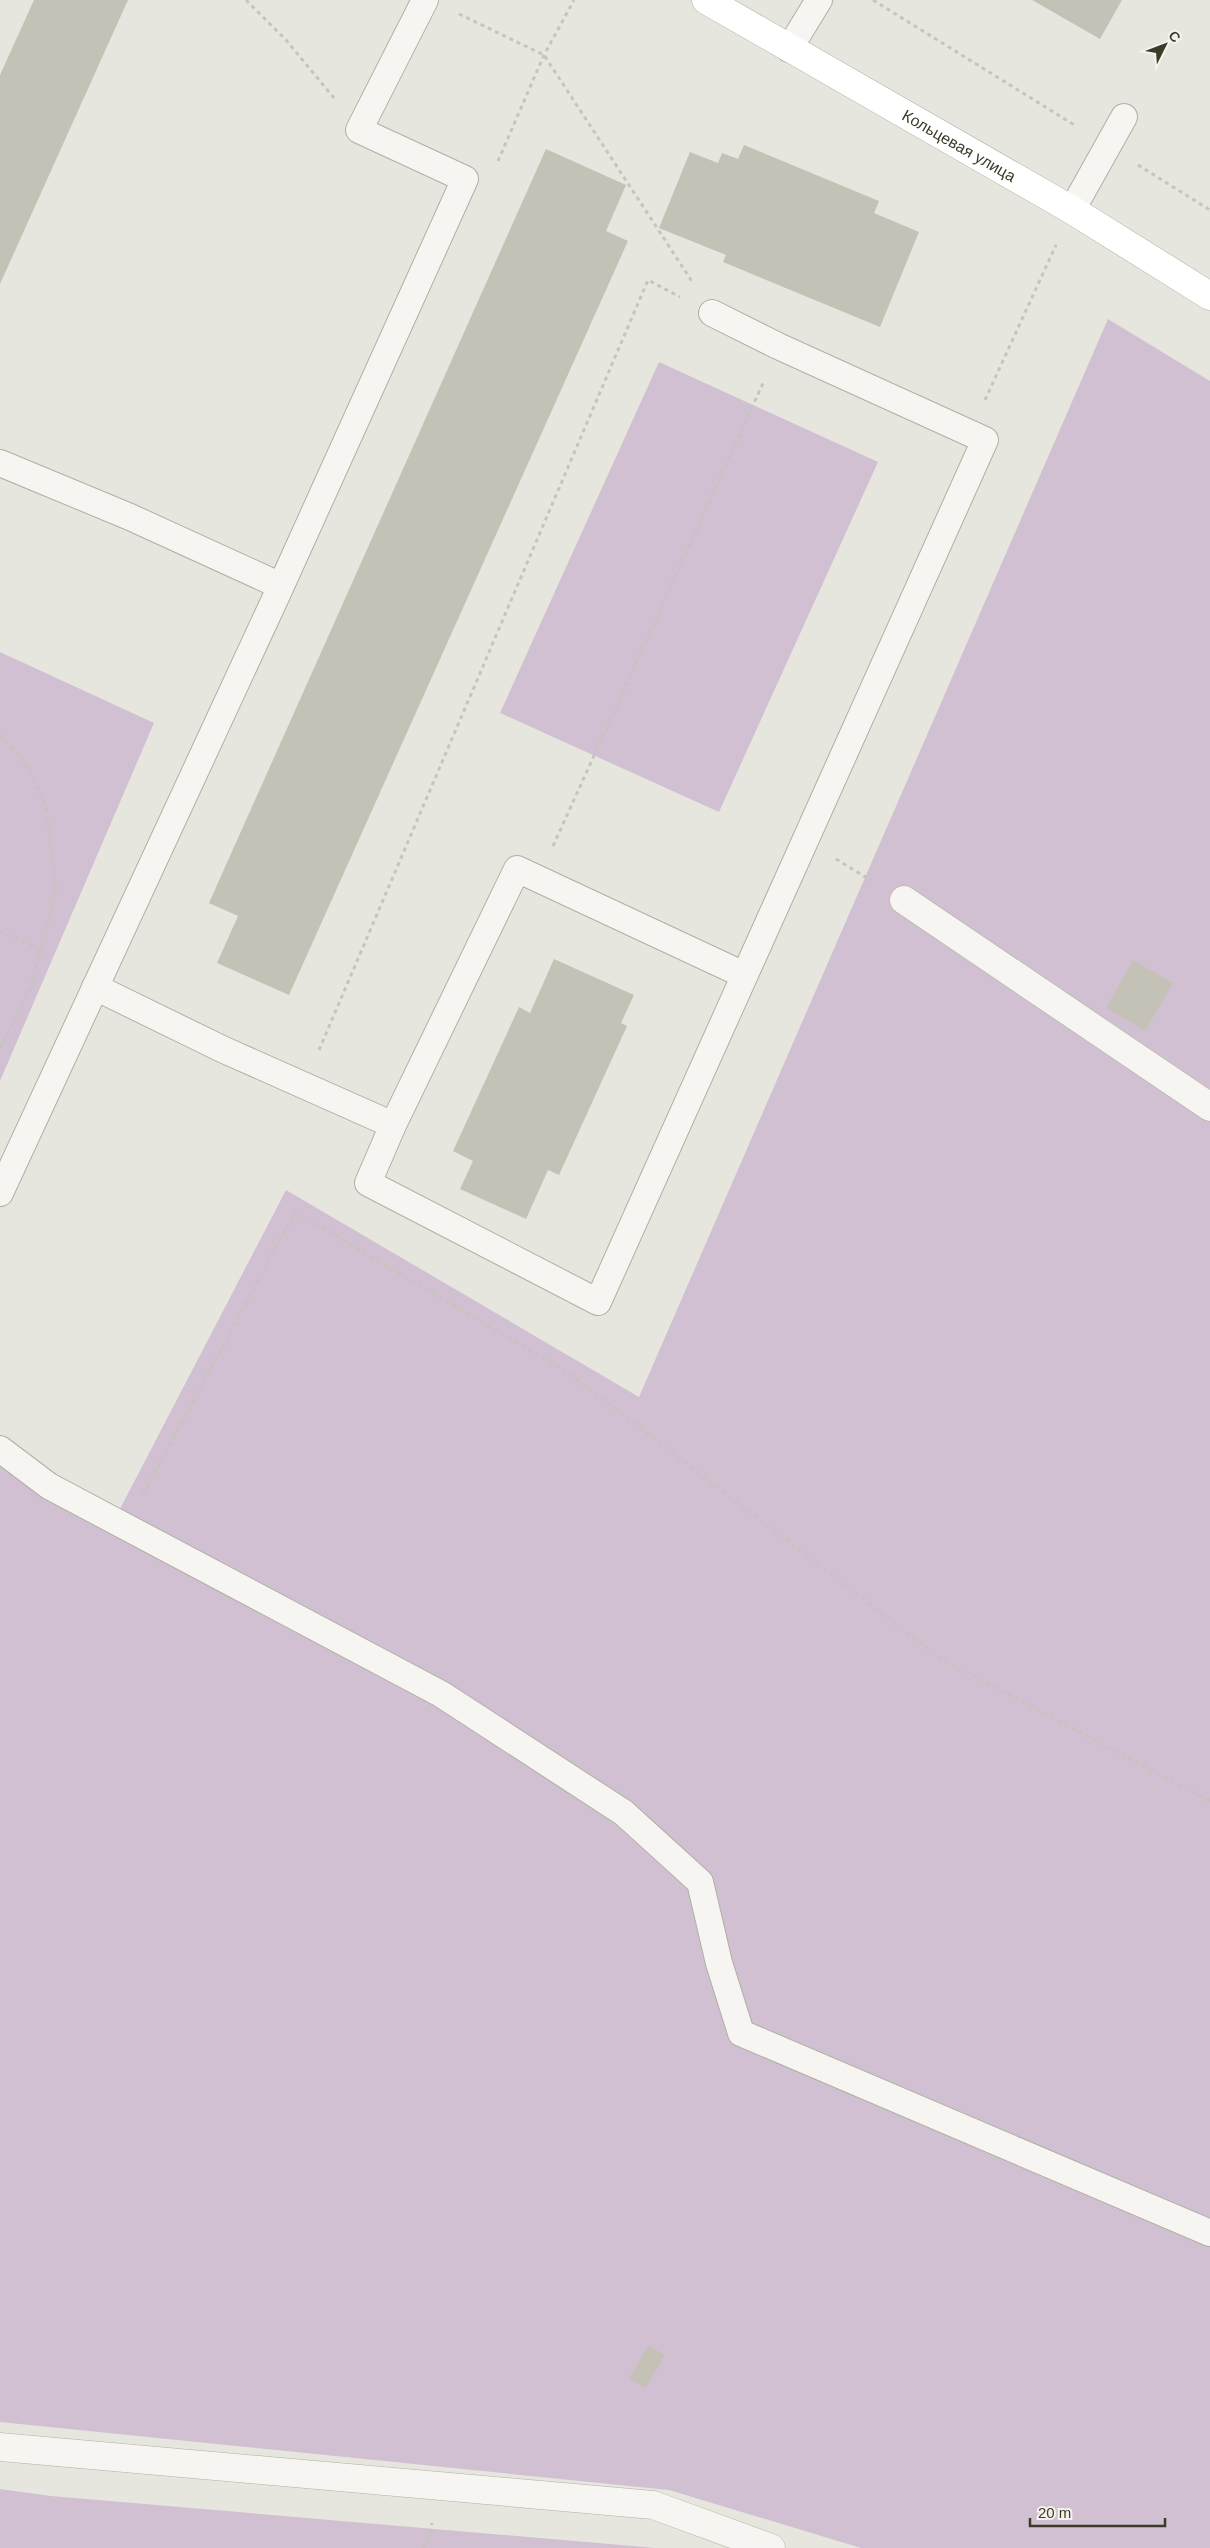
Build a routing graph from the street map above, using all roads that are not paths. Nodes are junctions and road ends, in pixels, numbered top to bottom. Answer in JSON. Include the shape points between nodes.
{"nodes":[{"id":1,"x":425,"y":0,"type":"edge"},
{"id":2,"x":706,"y":0,"type":"edge"},
{"id":3,"x":820,"y":0,"type":"edge"},
{"id":4,"x":789,"y":49,"type":"junction"},
{"id":5,"x":1124,"y":116,"type":"dead end"},
{"id":6,"x":1072,"y":210,"type":"junction"},
{"id":7,"x":1210,"y":296,"type":"edge"},
{"id":8,"x":712,"y":313,"type":"road end"},
{"id":9,"x":0,"y":463,"type":"edge"},
{"id":10,"x":281,"y":586,"type":"junction"},
{"id":11,"x":904,"y":900,"type":"road end"},
{"id":12,"x":744,"y":975,"type":"junction"},
{"id":13,"x":95,"y":987,"type":"junction"},
{"id":14,"x":1210,"y":1107,"type":"edge"},
{"id":15,"x":393,"y":1125,"type":"junction"},
{"id":16,"x":0,"y":1193,"type":"edge"},
{"id":17,"x":0,"y":1449,"type":"edge"},
{"id":18,"x":1210,"y":2233,"type":"edge"},
{"id":19,"x":0,"y":2447,"type":"edge"},
{"id":20,"x":771,"y":2548,"type":"edge"}],
"edges":[{"from":1,"to":10,"type":"lane","via":[[359,130],[465,178]]},
{"from":2,"to":4,"type":"street","name":"Кольцевая улица"},
{"from":3,"to":4,"type":"lane"},
{"from":4,"to":6,"type":"street","name":"Кольцевая улица"},
{"from":5,"to":6,"type":"lane"},
{"from":6,"to":7,"type":"street","name":"Кольцевая улица"},
{"from":8,"to":12,"type":"lane","via":[[985,440]]},
{"from":9,"to":10,"type":"lane","via":[[130,517]]},
{"from":10,"to":13,"type":"lane"},
{"from":11,"to":14,"type":"street"},
{"from":12,"to":15,"type":"lane","via":[[516,869]]},
{"from":12,"to":15,"type":"lane","via":[[598,1302],[368,1183]]},
{"from":13,"to":15,"type":"lane"},
{"from":13,"to":16,"type":"lane"},
{"from":17,"to":18,"type":"lane","via":[[49,1486],[441,1694],[624,1813],[700,1882],[719,1964],[741,2033]]},
{"from":19,"to":20,"type":"street","via":[[653,2505]]}]}
